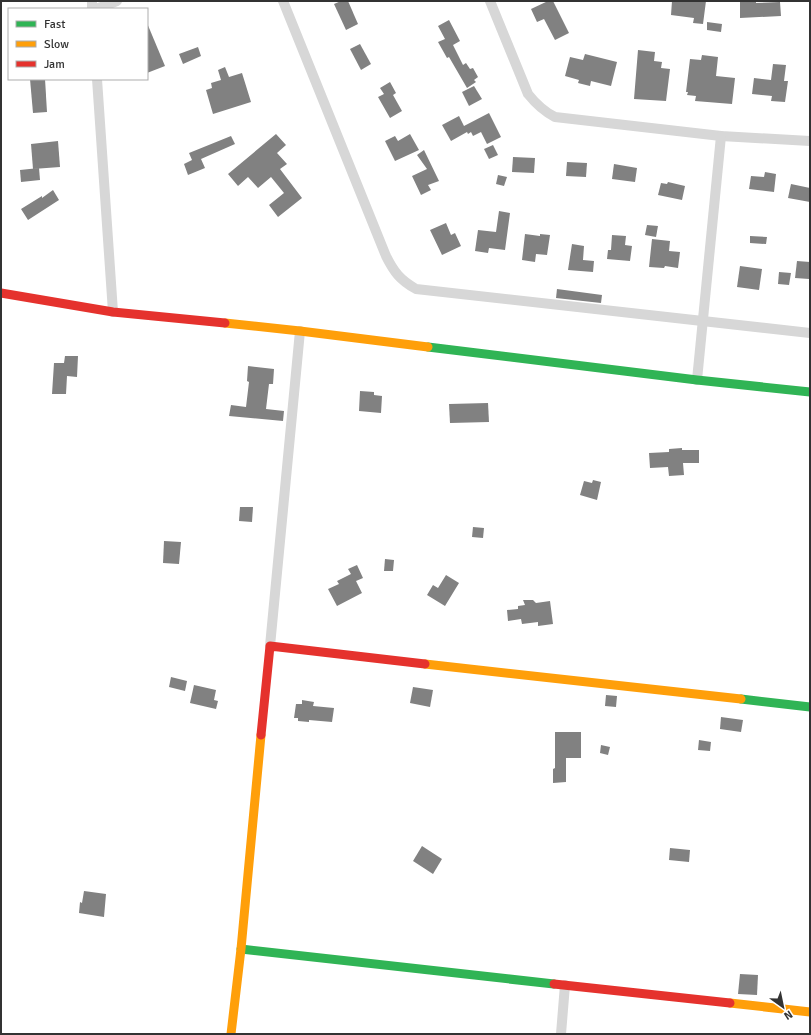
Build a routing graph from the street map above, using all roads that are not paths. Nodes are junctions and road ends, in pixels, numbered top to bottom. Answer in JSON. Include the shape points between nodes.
{"nodes":[{"id":1,"x":117,"y":1,"type":"edge"},
{"id":2,"x":283,"y":1,"type":"edge"},
{"id":3,"x":490,"y":1,"type":"edge"},
{"id":4,"x":99,"y":8,"type":"edge"},
{"id":5,"x":97,"y":80,"type":"edge"},
{"id":6,"x":721,"y":136,"type":"junction"},
{"id":7,"x":810,"y":141,"type":"edge"},
{"id":8,"x":1,"y":293,"type":"edge"},
{"id":9,"x":113,"y":312,"type":"junction"},
{"id":10,"x":702,"y":320,"type":"junction"},
{"id":11,"x":300,"y":331,"type":"junction"},
{"id":12,"x":810,"y":333,"type":"edge"},
{"id":13,"x":697,"y":380,"type":"junction"},
{"id":14,"x":810,"y":392,"type":"edge"},
{"id":15,"x":270,"y":646,"type":"junction"},
{"id":16,"x":810,"y":707,"type":"edge"},
{"id":17,"x":241,"y":950,"type":"junction"},
{"id":18,"x":565,"y":985,"type":"junction"},
{"id":19,"x":810,"y":1012,"type":"edge"},
{"id":20,"x":231,"y":1034,"type":"edge"},
{"id":21,"x":561,"y":1034,"type":"edge"}],
"edges":[{"from":1,"to":4,"type":"street"},
{"from":2,"to":10,"type":"street","via":[[386,256],[394,272],[403,282],[416,289]]},
{"from":3,"to":6,"type":"street","via":[[528,94],[544,112],[555,117]]},
{"from":5,"to":9,"type":"street"},
{"from":6,"to":7,"type":"street"},
{"from":6,"to":10,"type":"street"},
{"from":8,"to":9,"type":"street"},
{"from":9,"to":11,"type":"street"},
{"from":10,"to":12,"type":"street"},
{"from":10,"to":13,"type":"street"},
{"from":11,"to":13,"type":"street"},
{"from":11,"to":15,"type":"street"},
{"from":13,"to":14,"type":"street"},
{"from":15,"to":16,"type":"street"},
{"from":15,"to":17,"type":"street"},
{"from":17,"to":18,"type":"street"},
{"from":17,"to":20,"type":"street"},
{"from":18,"to":19,"type":"street"},
{"from":18,"to":21,"type":"street"}]}
